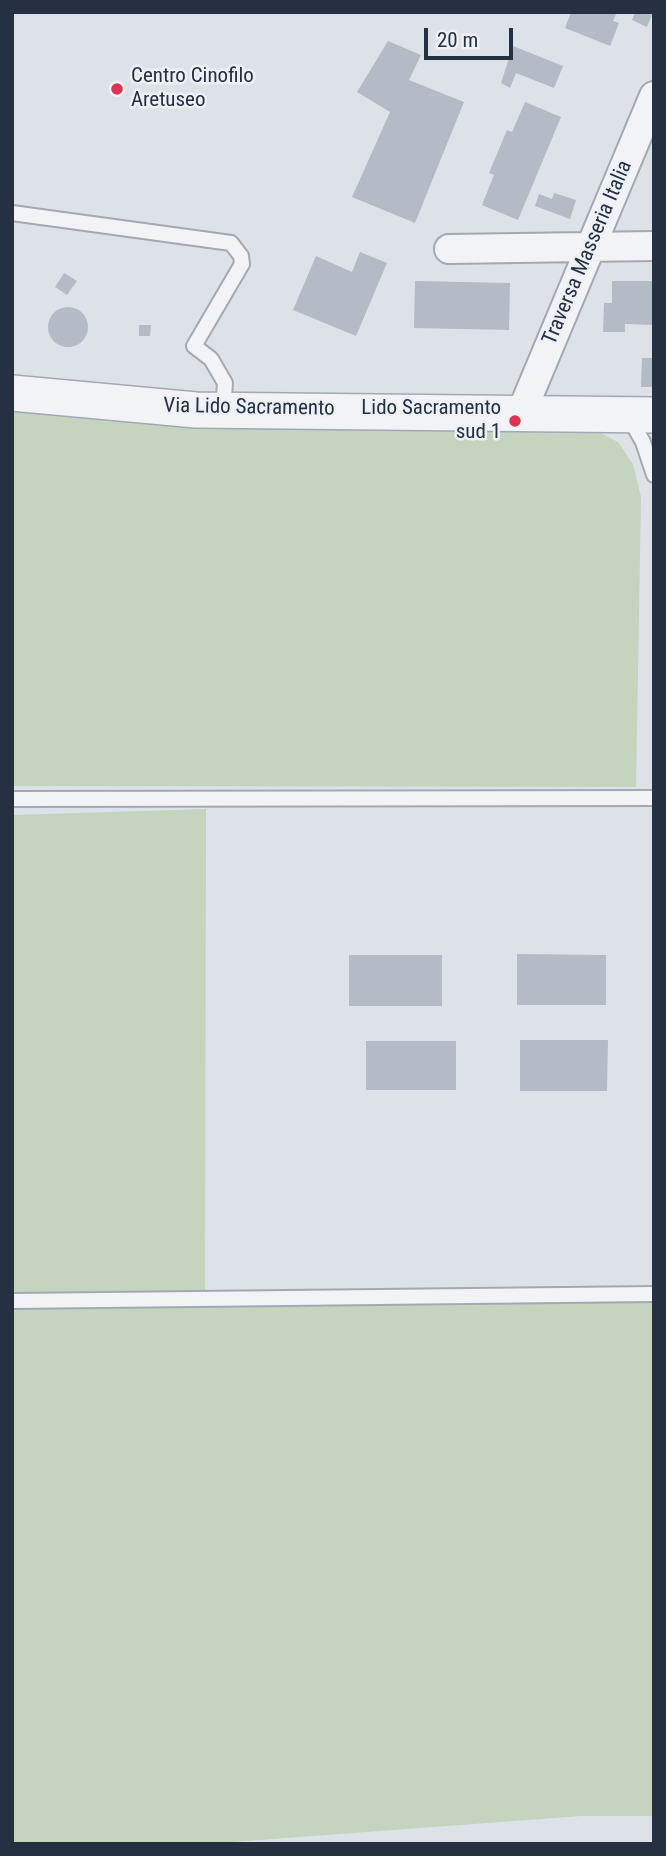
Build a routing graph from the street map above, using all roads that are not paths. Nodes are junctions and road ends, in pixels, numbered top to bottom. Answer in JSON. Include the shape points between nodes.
{"nodes":[{"id":1,"x":654,"y":96,"type":"edge"},
{"id":2,"x":12,"y":213,"type":"edge"},
{"id":3,"x":654,"y":246,"type":"edge"},
{"id":4,"x":592,"y":247,"type":"junction"},
{"id":5,"x":449,"y":249,"type":"dead end"},
{"id":6,"x":12,"y":393,"type":"edge"},
{"id":7,"x":223,"y":410,"type":"junction"},
{"id":8,"x":522,"y":411,"type":"junction"},
{"id":9,"x":641,"y":414,"type":"edge"},
{"id":10,"x":654,"y":475,"type":"edge"},
{"id":11,"x":654,"y":798,"type":"edge"},
{"id":12,"x":12,"y":799,"type":"edge"},
{"id":13,"x":654,"y":1294,"type":"edge"},
{"id":14,"x":12,"y":1301,"type":"edge"}],
"edges":[{"from":1,"to":4,"type":"street","name":"Traversa Masseria Italia"},
{"from":2,"to":7,"type":"lane","via":[[231,243],[242,264],[194,346],[211,359],[225,383]]},
{"from":3,"to":4,"type":"street"},
{"from":4,"to":5,"type":"street"},
{"from":4,"to":8,"type":"street","name":"Traversa Masseria Italia"},
{"from":6,"to":7,"type":"street","name":"Via Lido Sacramento"},
{"from":7,"to":8,"type":"street","name":"Via Lido Sacramento"},
{"from":8,"to":9,"type":"street","name":"Via Lido Sacramento"},
{"from":9,"to":10,"type":"lane","via":[[643,442]]},
{"from":11,"to":12,"type":"lane"},
{"from":13,"to":14,"type":"lane"}]}
